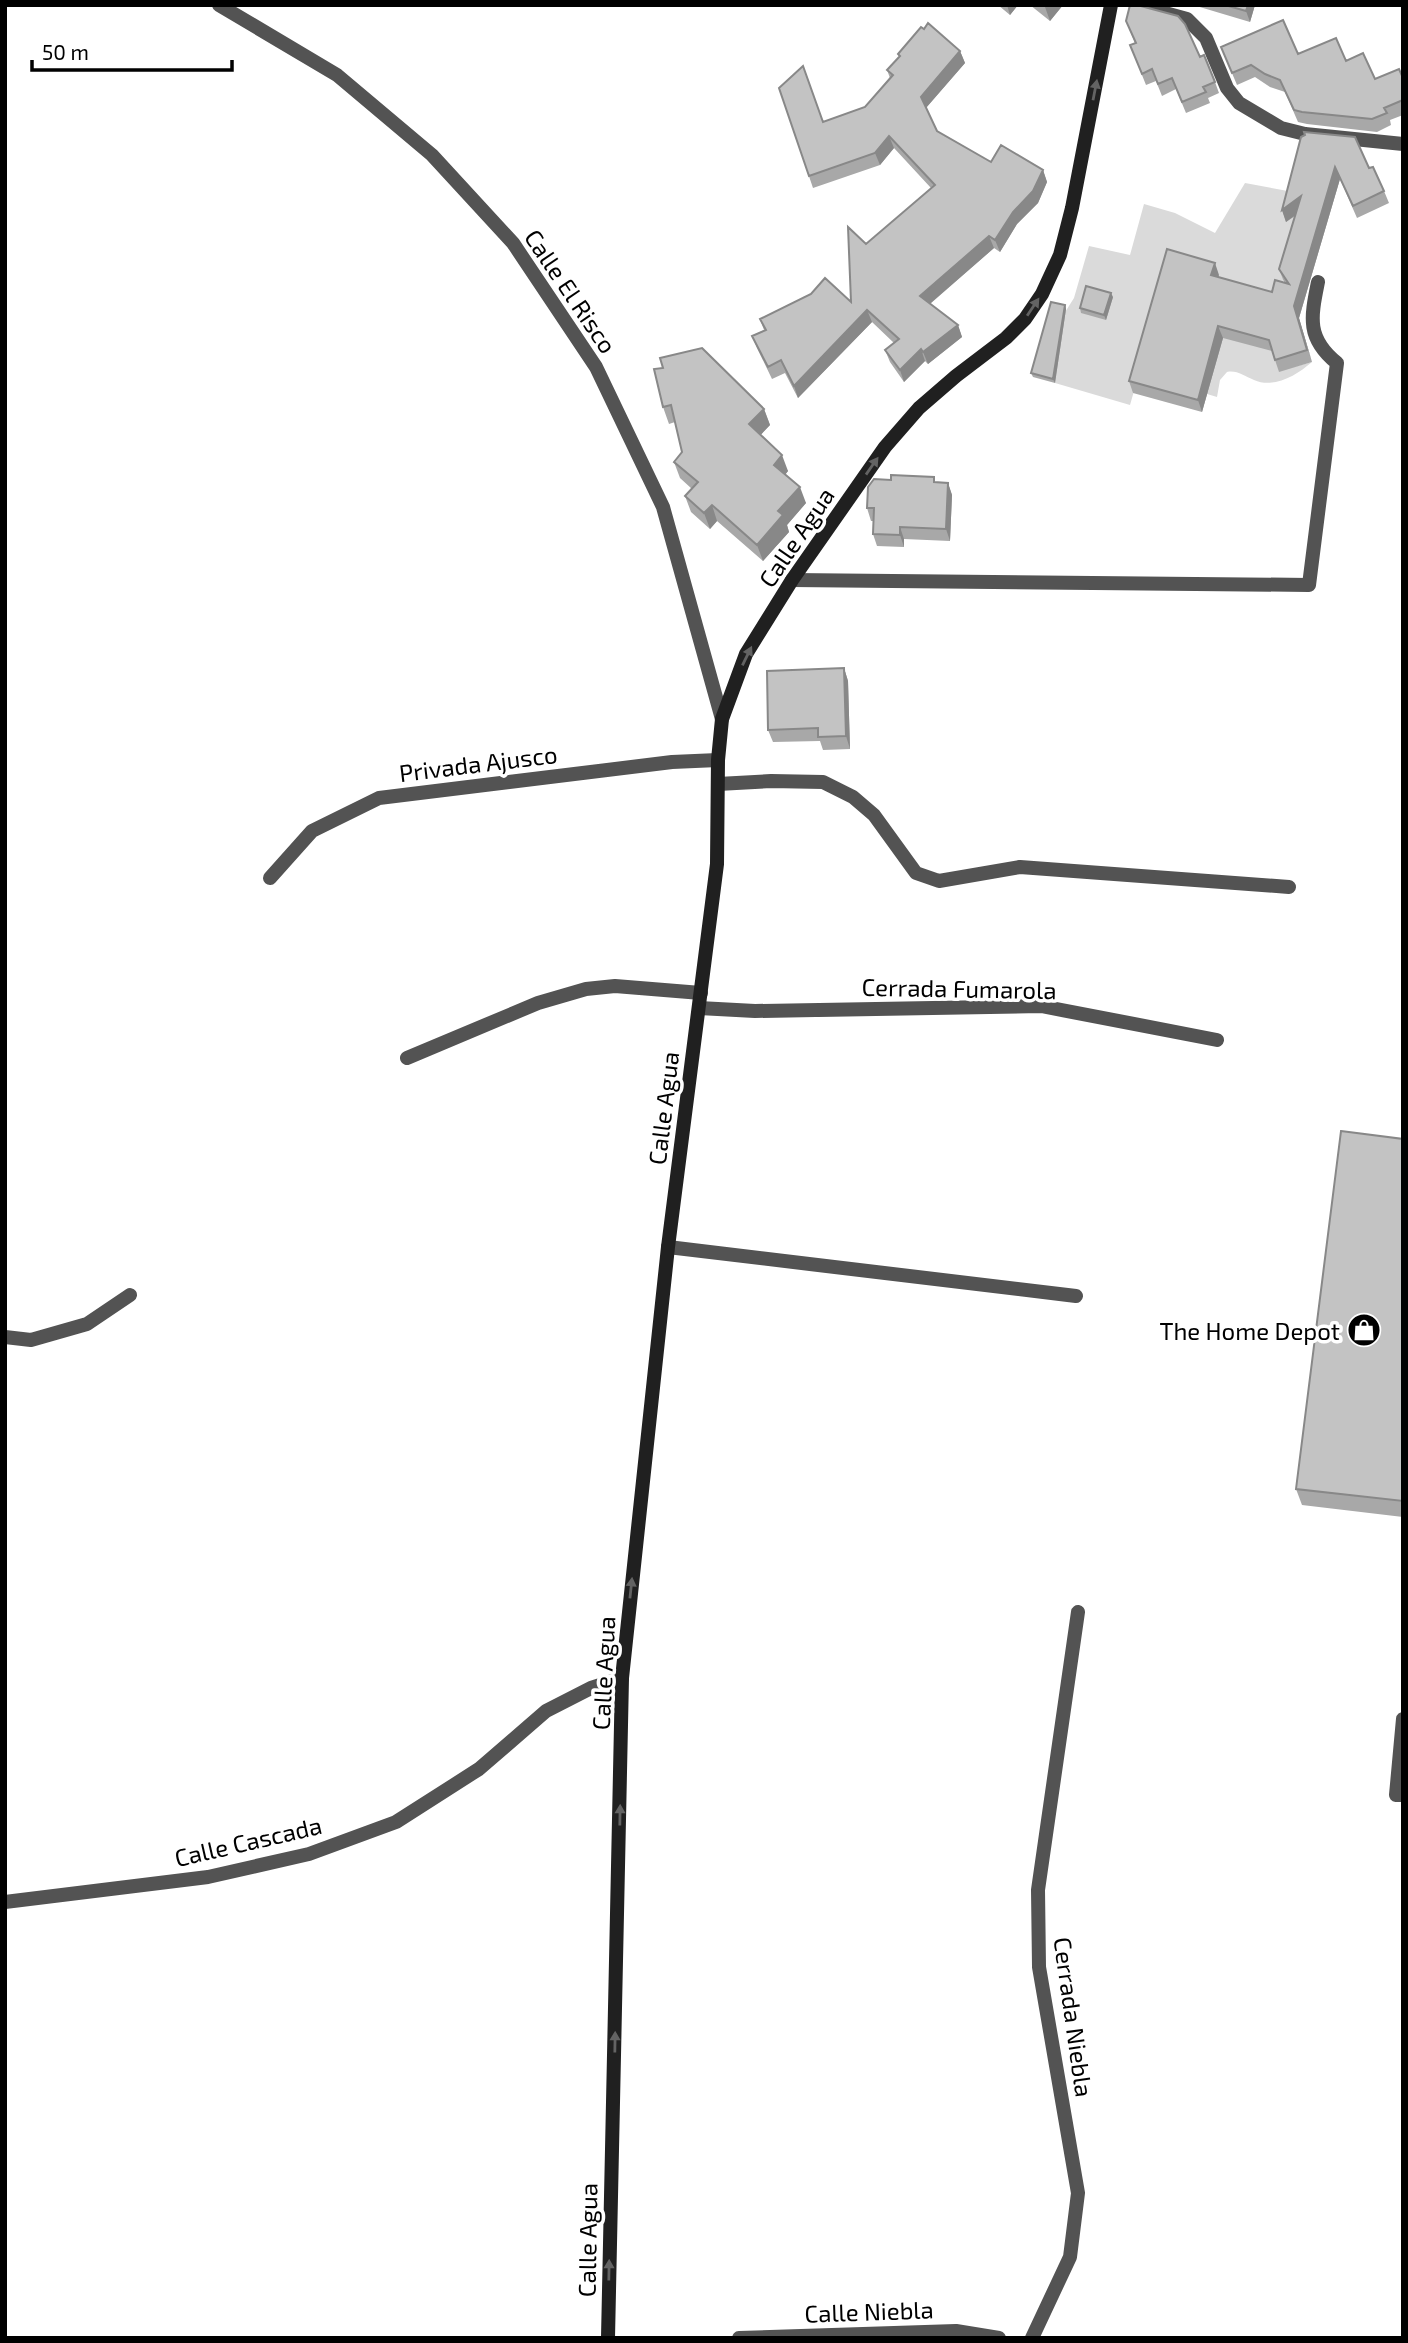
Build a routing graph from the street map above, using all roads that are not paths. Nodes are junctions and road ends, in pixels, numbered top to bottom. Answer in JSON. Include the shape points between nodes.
{"nodes":[{"id":1,"x":219,"y":5,"type":"edge"},
{"id":2,"x":1111,"y":5,"type":"edge"},
{"id":3,"x":1136,"y":5,"type":"edge"},
{"id":4,"x":1403,"y":144,"type":"edge"},
{"id":5,"x":1318,"y":282,"type":"dead end"},
{"id":6,"x":792,"y":580,"type":"junction"},
{"id":7,"x":722,"y":719,"type":"junction"},
{"id":8,"x":718,"y":760,"type":"junction"},
{"id":9,"x":718,"y":784,"type":"junction"},
{"id":10,"x":270,"y":878,"type":"dead end"},
{"id":11,"x":1289,"y":887,"type":"dead end"},
{"id":12,"x":700,"y":1000,"type":"junction"},
{"id":13,"x":1217,"y":1040,"type":"dead end"},
{"id":14,"x":407,"y":1058,"type":"dead end"},
{"id":15,"x":668,"y":1247,"type":"junction"},
{"id":16,"x":130,"y":1296,"type":"dead end"},
{"id":17,"x":1076,"y":1296,"type":"dead end"},
{"id":18,"x":5,"y":1337,"type":"edge"},
{"id":19,"x":1078,"y":1612,"type":"dead end"},
{"id":20,"x":622,"y":1678,"type":"junction"},
{"id":21,"x":1403,"y":1719,"type":"edge"},
{"id":22,"x":1403,"y":1795,"type":"edge"},
{"id":23,"x":5,"y":1902,"type":"edge"},
{"id":24,"x":607,"y":2338,"type":"edge"},
{"id":25,"x":739,"y":2338,"type":"edge"},
{"id":26,"x":999,"y":2338,"type":"edge"},
{"id":27,"x":1032,"y":2338,"type":"edge"}],
"edges":[{"from":1,"to":7,"type":"street","name":"Calle El Risco","via":[[337,75],[432,155],[513,243],[596,367],[663,507]]},
{"from":6,"to":2,"type":"street","name":"Calle Agua","one_way":true,"via":[[910,418],[1006,338],[1042,294],[1060,255],[1072,208]]},
{"from":3,"to":4,"type":"street","via":[[1187,19],[1206,38],[1231,94],[1281,128]]},
{"from":5,"to":6,"type":"street","via":[[1312,324],[1320,346],[1337,363],[1310,585]]},
{"from":7,"to":6,"type":"street","name":"Calle Agua","one_way":true,"via":[[746,654]]},
{"from":7,"to":8,"type":"street","name":"Calle Agua"},
{"from":8,"to":9,"type":"street","name":"Calle Agua"},
{"from":8,"to":10,"type":"street","name":"Privada Ajusco","via":[[379,798],[312,831]]},
{"from":9,"to":11,"type":"street","via":[[823,782],[853,797],[874,815],[916,873],[939,881],[1020,867]]},
{"from":9,"to":12,"type":"street","name":"Calle Agua","via":[[717,863]]},
{"from":12,"to":13,"type":"street","name":"Cerrada Fumarola","via":[[755,1011],[1041,1006]]},
{"from":12,"to":14,"type":"street","name":"Cerrada Fumarola","via":[[615,986],[586,989],[538,1003]]},
{"from":12,"to":15,"type":"street","name":"Calle Agua"},
{"from":15,"to":17,"type":"street"},
{"from":20,"to":15,"type":"street","name":"Calle Agua","one_way":true},
{"from":16,"to":18,"type":"street","via":[[87,1324],[31,1340]]},
{"from":19,"to":27,"type":"street","name":"Cerrada Niebla","via":[[1038,1890],[1039,1967],[1078,2193],[1070,2256]]},
{"from":20,"to":23,"type":"street","name":"Calle Cascada","via":[[546,1711],[480,1769],[396,1822],[309,1854],[208,1877]]},
{"from":24,"to":20,"type":"street","name":"Calle Agua","one_way":true},
{"from":21,"to":22,"type":"street","via":[[1396,1795]]},
{"from":25,"to":26,"type":"street","name":"Calle Niebla","via":[[956,2331]]}]}
